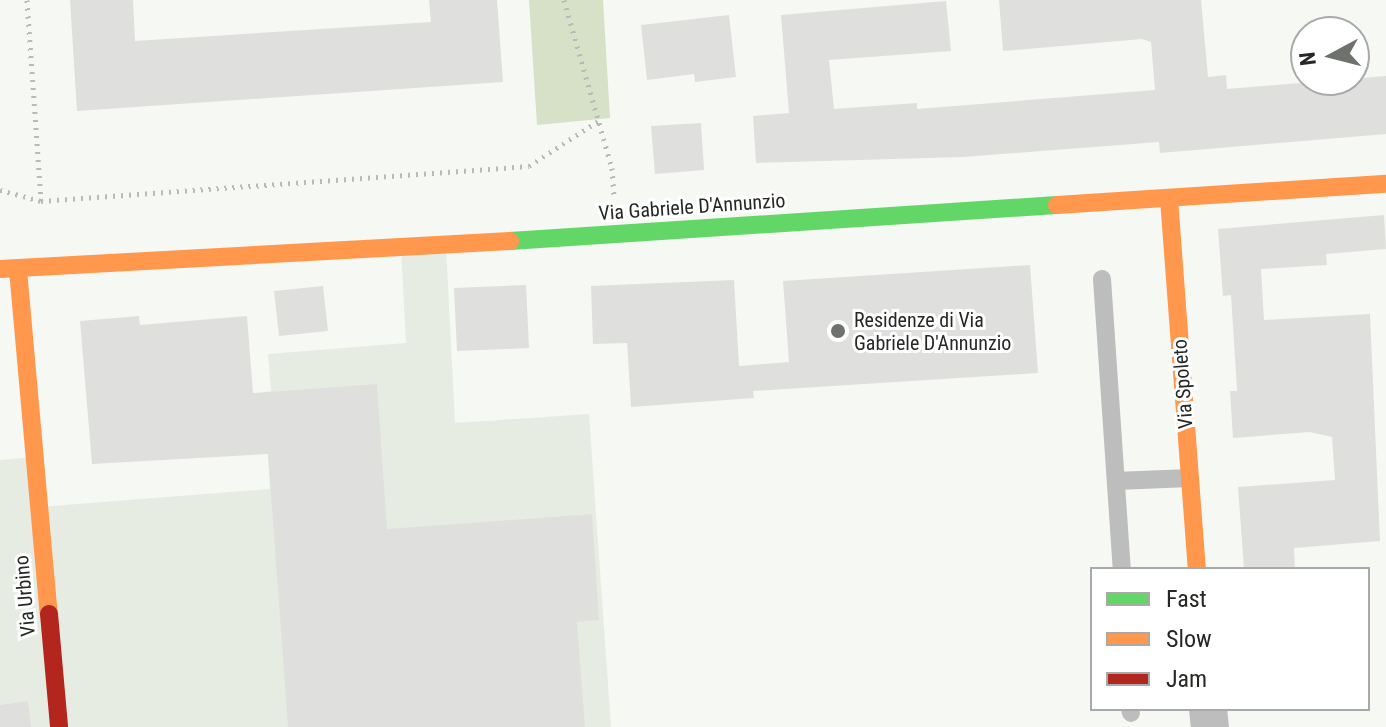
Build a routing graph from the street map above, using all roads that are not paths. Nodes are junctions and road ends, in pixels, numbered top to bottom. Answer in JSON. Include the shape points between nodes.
{"nodes":[{"id":1,"x":1386,"y":184,"type":"edge"},
{"id":2,"x":1169,"y":199,"type":"junction"},
{"id":3,"x":6,"y":270,"type":"edge"},
{"id":4,"x":1102,"y":279,"type":"dead end"},
{"id":5,"x":1190,"y":478,"type":"junction"},
{"id":6,"x":1116,"y":481,"type":"junction"},
{"id":7,"x":1122,"y":567,"type":"edge"},
{"id":8,"x":1197,"y":567,"type":"edge"},
{"id":9,"x":59,"y":727,"type":"edge"}],
"edges":[{"from":1,"to":2,"type":"street","name":"Via Gabriele D'Annunzio"},
{"from":2,"to":3,"type":"street","name":"Via Gabriele D'Annunzio"},
{"from":2,"to":5,"type":"street","name":"Via Spoleto"},
{"from":3,"to":9,"type":"street","name":"Via Urbino"},
{"from":4,"to":6,"type":"lane"},
{"from":5,"to":6,"type":"lane"},
{"from":5,"to":8,"type":"street","name":"Via Spoleto"},
{"from":6,"to":7,"type":"lane"}]}
